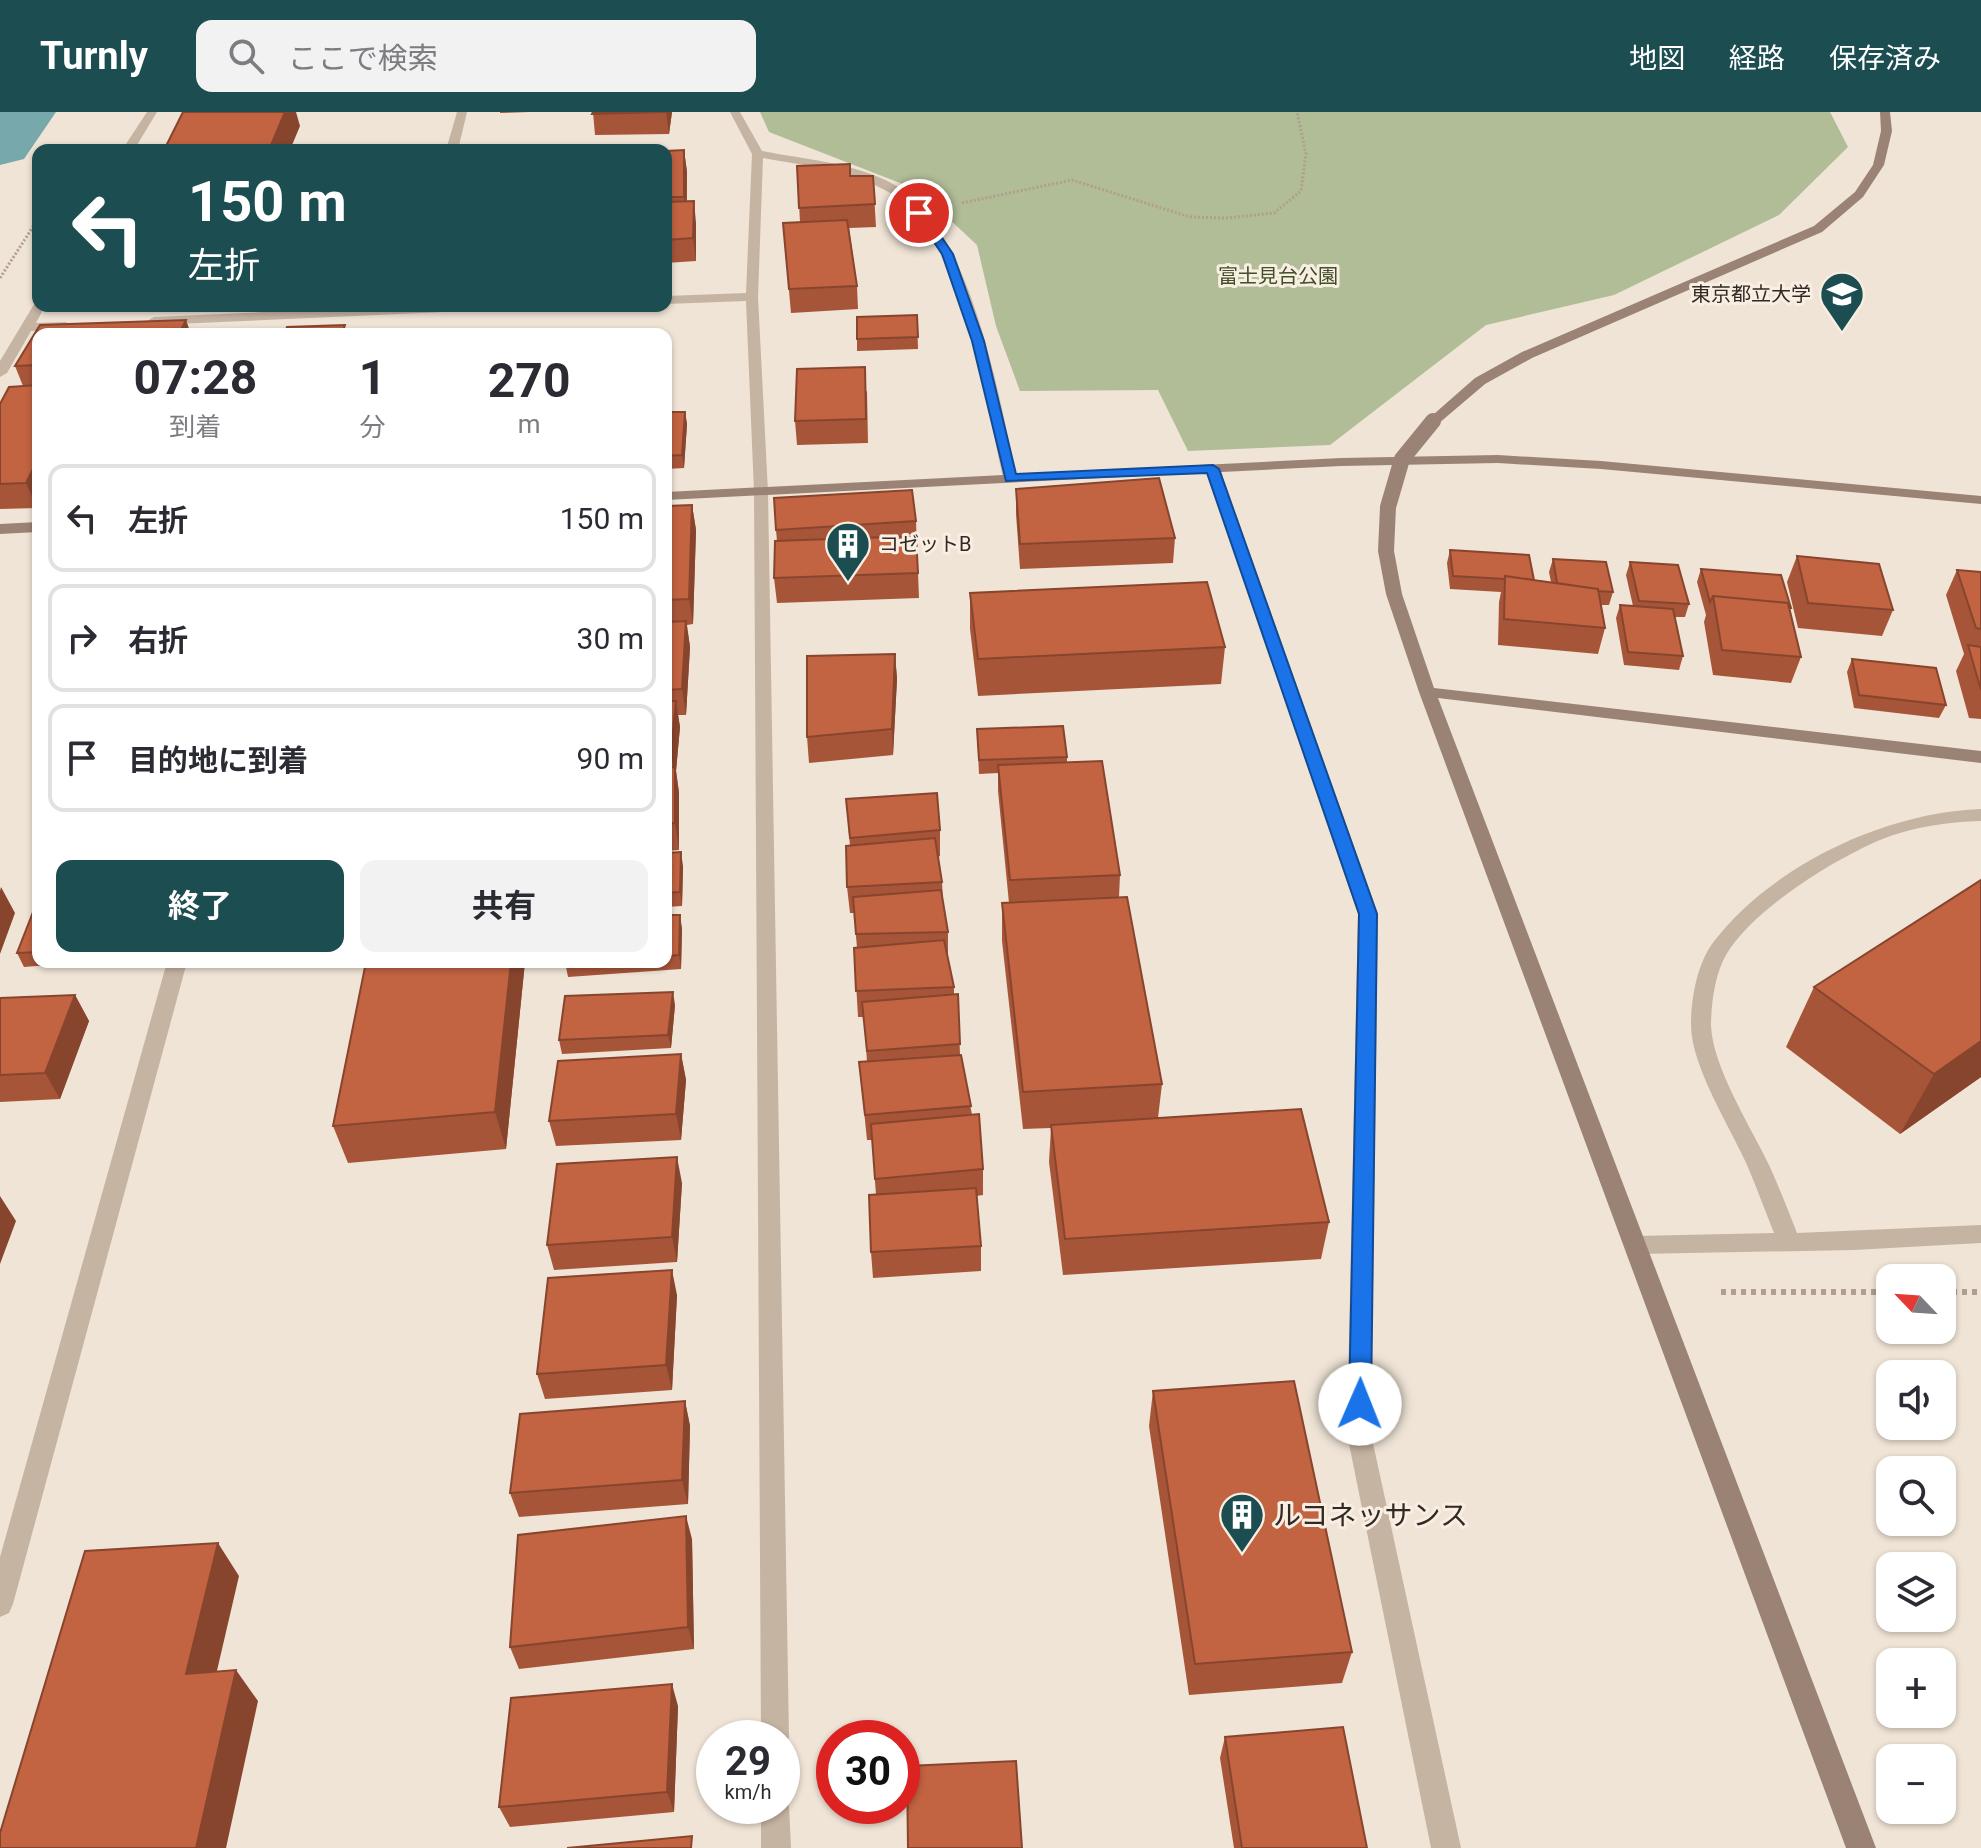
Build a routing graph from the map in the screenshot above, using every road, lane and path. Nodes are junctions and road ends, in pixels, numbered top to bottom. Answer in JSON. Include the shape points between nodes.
{"nodes":[{"id":1,"x":152,"y":112,"type":"edge"},
{"id":2,"x":462,"y":112,"type":"edge"},
{"id":3,"x":735,"y":112,"type":"edge"},
{"id":4,"x":1297,"y":112,"type":"edge"},
{"id":5,"x":1885,"y":112,"type":"edge"},
{"id":6,"x":132,"y":144,"type":"edge"},
{"id":7,"x":454,"y":144,"type":"edge"},
{"id":8,"x":758,"y":154,"type":"junction"},
{"id":9,"x":919,"y":213,"type":"junction"},
{"id":10,"x":32,"y":228,"type":"edge"},
{"id":11,"x":0,"y":278,"type":"edge"},
{"id":12,"x":752,"y":297,"type":"junction"},
{"id":13,"x":672,"y":300,"type":"edge"},
{"id":14,"x":36,"y":312,"type":"edge"},
{"id":15,"x":319,"y":312,"type":"edge"},
{"id":16,"x":134,"y":322,"type":"edge"},
{"id":17,"x":88,"y":324,"type":"edge"},
{"id":18,"x":27,"y":327,"type":"junction"},
{"id":19,"x":0,"y":373,"type":"edge"},
{"id":20,"x":1213,"y":469,"type":"junction"},
{"id":21,"x":1010,"y":478,"type":"junction"},
{"id":22,"x":761,"y":492,"type":"junction"},
{"id":23,"x":672,"y":496,"type":"edge"},
{"id":24,"x":1981,"y":500,"type":"edge"},
{"id":25,"x":32,"y":527,"type":"edge"},
{"id":26,"x":0,"y":529,"type":"edge"},
{"id":27,"x":1427,"y":692,"type":"junction"},
{"id":28,"x":1981,"y":757,"type":"edge"},
{"id":29,"x":1981,"y":815,"type":"edge"},
{"id":30,"x":175,"y":968,"type":"edge"},
{"id":31,"x":1981,"y":1234,"type":"edge"},
{"id":32,"x":1789,"y":1241,"type":"junction"},
{"id":33,"x":1636,"y":1245,"type":"junction"},
{"id":34,"x":1721,"y":1292,"type":"dead end"},
{"id":35,"x":1876,"y":1292,"type":"edge"},
{"id":36,"x":1956,"y":1292,"type":"edge"},
{"id":37,"x":1981,"y":1292,"type":"edge"},
{"id":38,"x":0,"y":1604,"type":"edge"},
{"id":39,"x":775,"y":1720,"type":"edge"},
{"id":40,"x":775,"y":1824,"type":"edge"},
{"id":41,"x":776,"y":1848,"type":"edge"},
{"id":42,"x":1446,"y":1848,"type":"edge"},
{"id":43,"x":1861,"y":1848,"type":"edge"}],
"edges":[{"from":1,"to":6,"type":"street"},
{"from":2,"to":7,"type":"street"},
{"from":3,"to":8,"type":"street"},
{"from":4,"to":9,"type":"path","via":[[1306,154],[1301,191],[1274,213],[1190,217],[1072,180]]},
{"from":5,"to":27,"type":"street","bridge":true,"via":[[1881,161],[1849,207],[1818,229],[1527,355],[1480,381],[1433,421],[1402,459],[1388,507],[1386,551],[1394,594]]},
{"from":8,"to":9,"type":"street","via":[[846,171],[900,194]]},
{"from":8,"to":12,"type":"street"},
{"from":9,"to":21,"type":"street","via":[[947,254],[978,341]]},
{"from":10,"to":11,"type":"path"},
{"from":12,"to":13,"type":"street"},
{"from":12,"to":22,"type":"street"},
{"from":14,"to":18,"type":"street"},
{"from":15,"to":16,"type":"street"},
{"from":17,"to":18,"type":"street"},
{"from":18,"to":19,"type":"street"},
{"from":20,"to":21,"type":"street"},
{"from":20,"to":24,"type":"street","via":[[1498,459]]},
{"from":20,"to":42,"type":"street","via":[[1368,914],[1359,1434]]},
{"from":21,"to":22,"type":"street"},
{"from":22,"to":23,"type":"street"},
{"from":22,"to":39,"type":"street"},
{"from":25,"to":26,"type":"street"},
{"from":27,"to":28,"type":"street"},
{"from":27,"to":33,"type":"street"},
{"from":29,"to":32,"type":"street","via":[[1951,816],[1875,835],[1807,872],[1754,911],[1719,949],[1708,972],[1701,1027],[1715,1077]]},
{"from":30,"to":38,"type":"street"},
{"from":31,"to":32,"type":"street"},
{"from":32,"to":33,"type":"street"},
{"from":33,"to":43,"type":"street"},
{"from":34,"to":35,"type":"path"},
{"from":36,"to":37,"type":"path"},
{"from":40,"to":41,"type":"street"}]}
